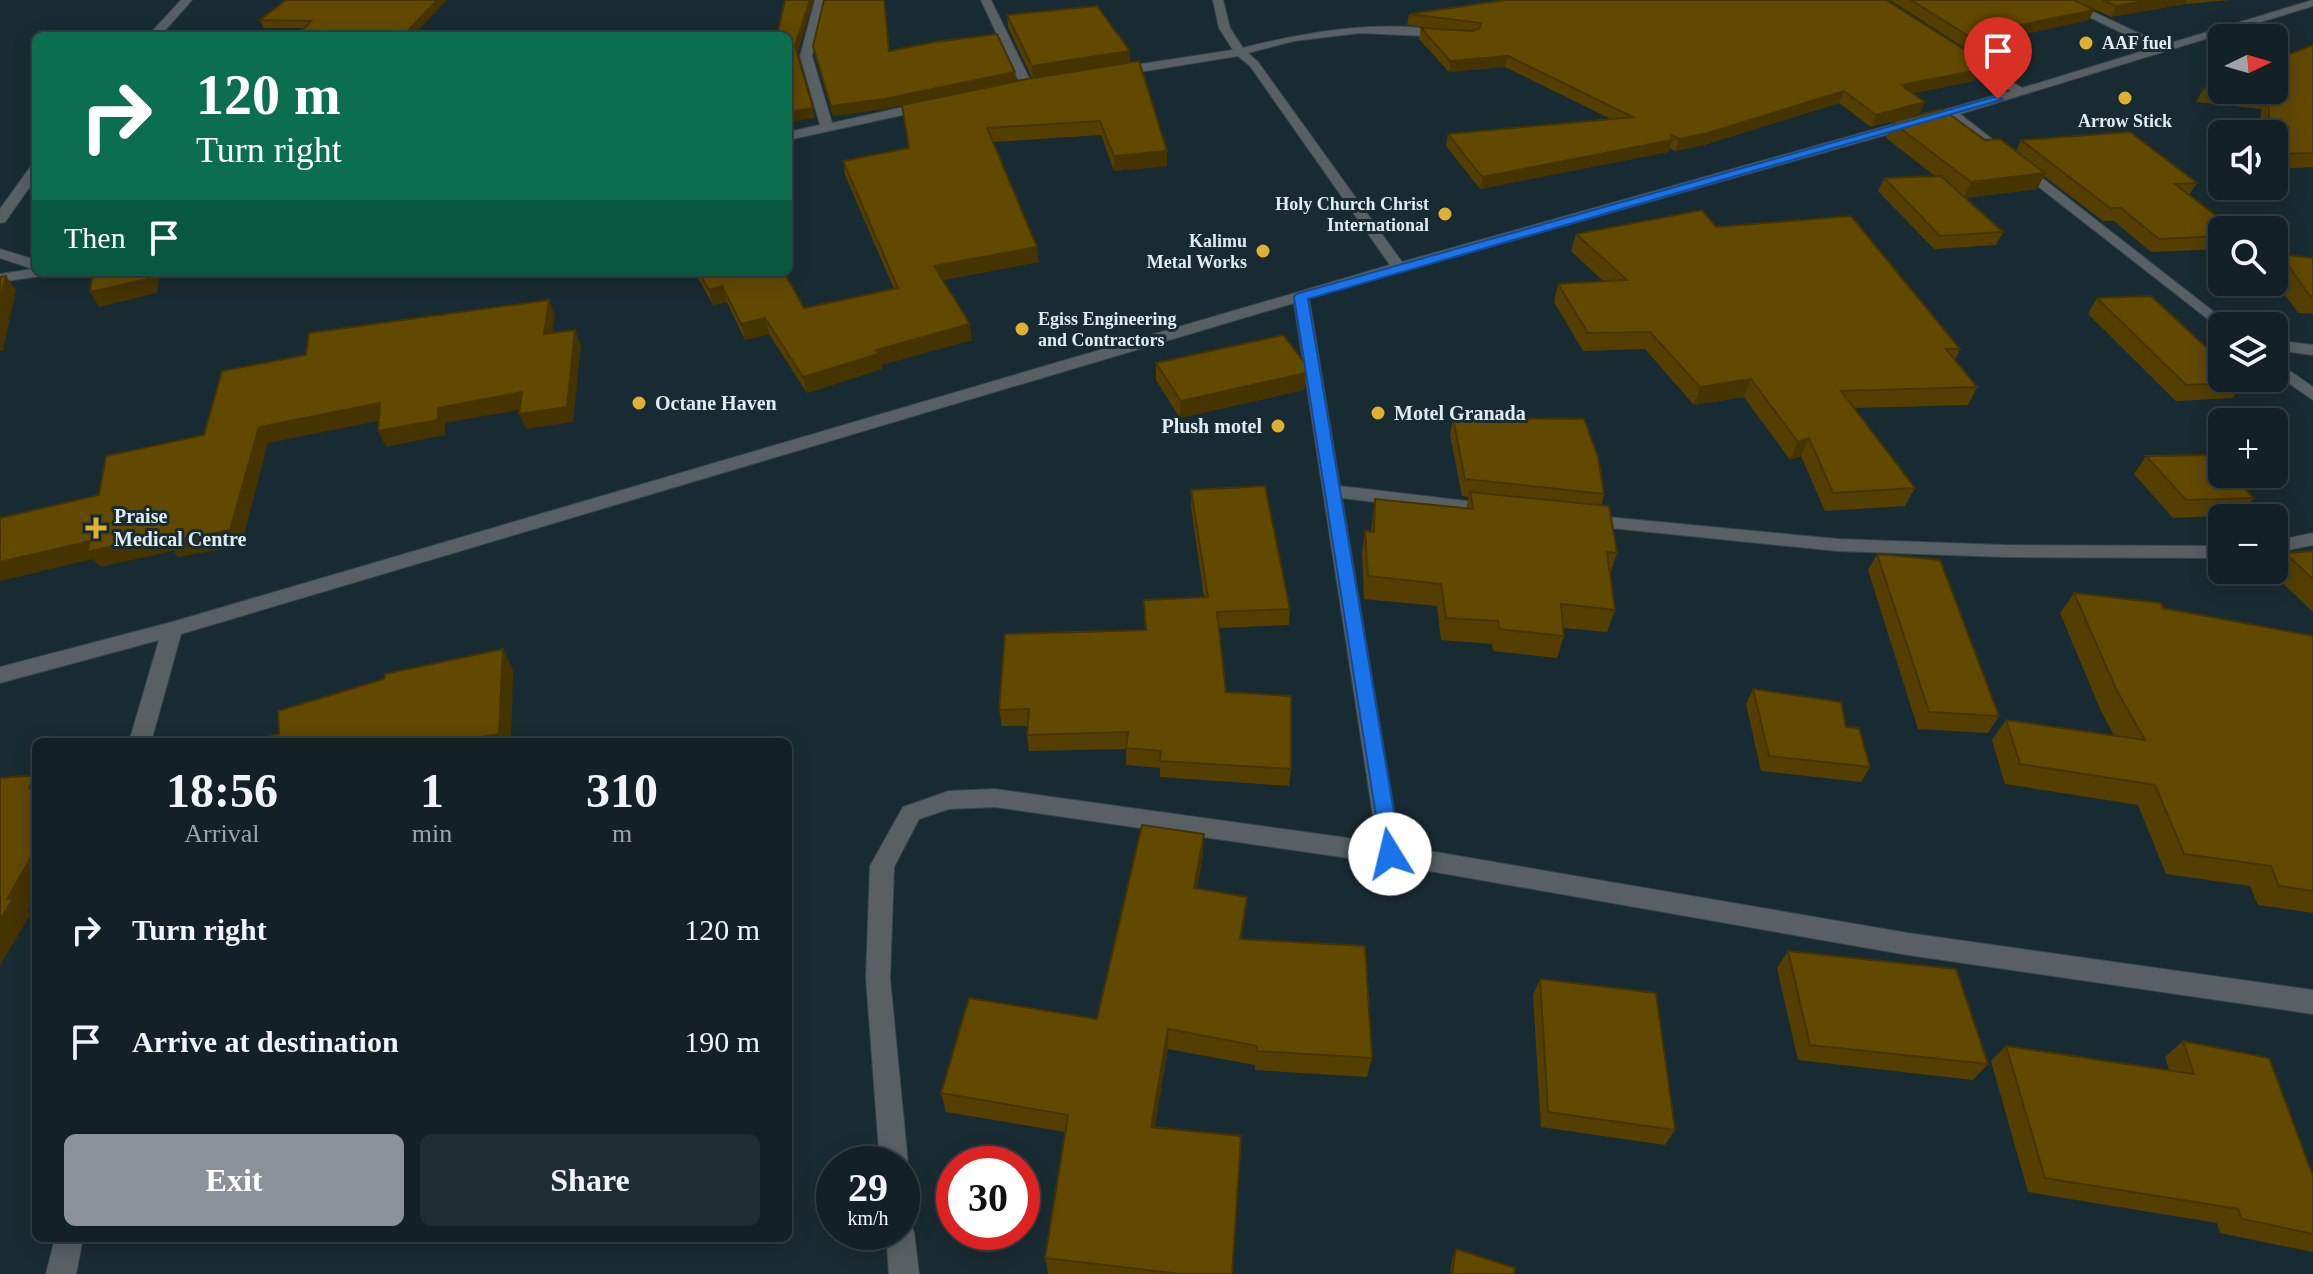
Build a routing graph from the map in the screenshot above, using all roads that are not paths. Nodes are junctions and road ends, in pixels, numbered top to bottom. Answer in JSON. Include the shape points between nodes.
{"nodes":[{"id":1,"x":187,"y":0,"type":"edge"},
{"id":2,"x":820,"y":0,"type":"edge"},
{"id":3,"x":986,"y":0,"type":"edge"},
{"id":4,"x":1218,"y":0,"type":"edge"},
{"id":5,"x":2059,"y":0,"type":"edge"},
{"id":6,"x":2313,"y":3,"type":"edge"},
{"id":7,"x":158,"y":32,"type":"edge"},
{"id":8,"x":1456,"y":35,"type":"edge"},
{"id":9,"x":1948,"y":46,"type":"edge"},
{"id":10,"x":2160,"y":47,"type":"junction"},
{"id":11,"x":1239,"y":52,"type":"junction"},
{"id":12,"x":1103,"y":74,"type":"edge"},
{"id":13,"x":1042,"y":83,"type":"edge"},
{"id":14,"x":1027,"y":86,"type":"junction"},
{"id":15,"x":1012,"y":89,"type":"edge"},
{"id":16,"x":2021,"y":92,"type":"junction"},
{"id":17,"x":935,"y":104,"type":"edge"},
{"id":18,"x":1951,"y":113,"type":"junction"},
{"id":19,"x":827,"y":128,"type":"junction"},
{"id":20,"x":792,"y":135,"type":"edge"},
{"id":21,"x":32,"y":175,"type":"edge"},
{"id":22,"x":0,"y":219,"type":"edge"},
{"id":23,"x":0,"y":253,"type":"edge"},
{"id":24,"x":32,"y":264,"type":"edge"},
{"id":25,"x":1399,"y":267,"type":"junction"},
{"id":26,"x":32,"y":273,"type":"edge"},
{"id":27,"x":0,"y":278,"type":"edge"},
{"id":28,"x":1301,"y":297,"type":"junction"},
{"id":29,"x":2208,"y":314,"type":"edge"},
{"id":30,"x":2288,"y":347,"type":"edge"},
{"id":31,"x":2313,"y":350,"type":"edge"},
{"id":32,"x":2288,"y":376,"type":"edge"},
{"id":33,"x":2313,"y":395,"type":"edge"},
{"id":34,"x":1333,"y":491,"type":"junction"},
{"id":35,"x":1515,"y":513,"type":"edge"},
{"id":36,"x":1561,"y":518,"type":"edge"},
{"id":37,"x":2313,"y":539,"type":"edge"},
{"id":38,"x":2288,"y":544,"type":"edge"},
{"id":39,"x":2208,"y":552,"type":"edge"},
{"id":40,"x":172,"y":629,"type":"junction"},
{"id":41,"x":0,"y":675,"type":"edge"},
{"id":42,"x":141,"y":738,"type":"edge"},
{"id":43,"x":1390,"y":854,"type":"junction"},
{"id":44,"x":2313,"y":1002,"type":"edge"},
{"id":45,"x":892,"y":1146,"type":"edge"},
{"id":46,"x":68,"y":1242,"type":"edge"},
{"id":47,"x":902,"y":1250,"type":"edge"},
{"id":48,"x":61,"y":1274,"type":"edge"},
{"id":49,"x":904,"y":1274,"type":"edge"}],
"edges":[{"from":1,"to":7,"type":"street"},
{"from":2,"to":19,"type":"street","via":[[801,56]]},
{"from":3,"to":14,"type":"street"},
{"from":4,"to":11,"type":"street","via":[[1221,23]]},
{"from":5,"to":10,"type":"street"},
{"from":6,"to":10,"type":"street"},
{"from":8,"to":11,"type":"street","via":[[1360,30]]},
{"from":9,"to":16,"type":"street"},
{"from":10,"to":16,"type":"street"},
{"from":11,"to":12,"type":"street"},
{"from":11,"to":25,"type":"street","via":[[1254,64]]},
{"from":13,"to":14,"type":"street"},
{"from":14,"to":15,"type":"street"},
{"from":16,"to":18,"type":"street"},
{"from":17,"to":19,"type":"street"},
{"from":18,"to":25,"type":"street"},
{"from":18,"to":29,"type":"street"},
{"from":19,"to":20,"type":"street"},
{"from":21,"to":22,"type":"street"},
{"from":23,"to":24,"type":"street"},
{"from":25,"to":28,"type":"street"},
{"from":26,"to":27,"type":"street"},
{"from":28,"to":34,"type":"street"},
{"from":28,"to":40,"type":"street"},
{"from":30,"to":31,"type":"street"},
{"from":32,"to":33,"type":"street"},
{"from":34,"to":35,"type":"street"},
{"from":34,"to":43,"type":"street"},
{"from":36,"to":39,"type":"street","via":[[1838,545]]},
{"from":37,"to":38,"type":"street"},
{"from":40,"to":41,"type":"street"},
{"from":40,"to":42,"type":"street"},
{"from":43,"to":44,"type":"street","via":[[1908,944]]},
{"from":43,"to":45,"type":"street","via":[[995,798],[949,800],[911,813],[882,866],[878,978]]},
{"from":46,"to":48,"type":"street"},
{"from":47,"to":49,"type":"street"}]}
